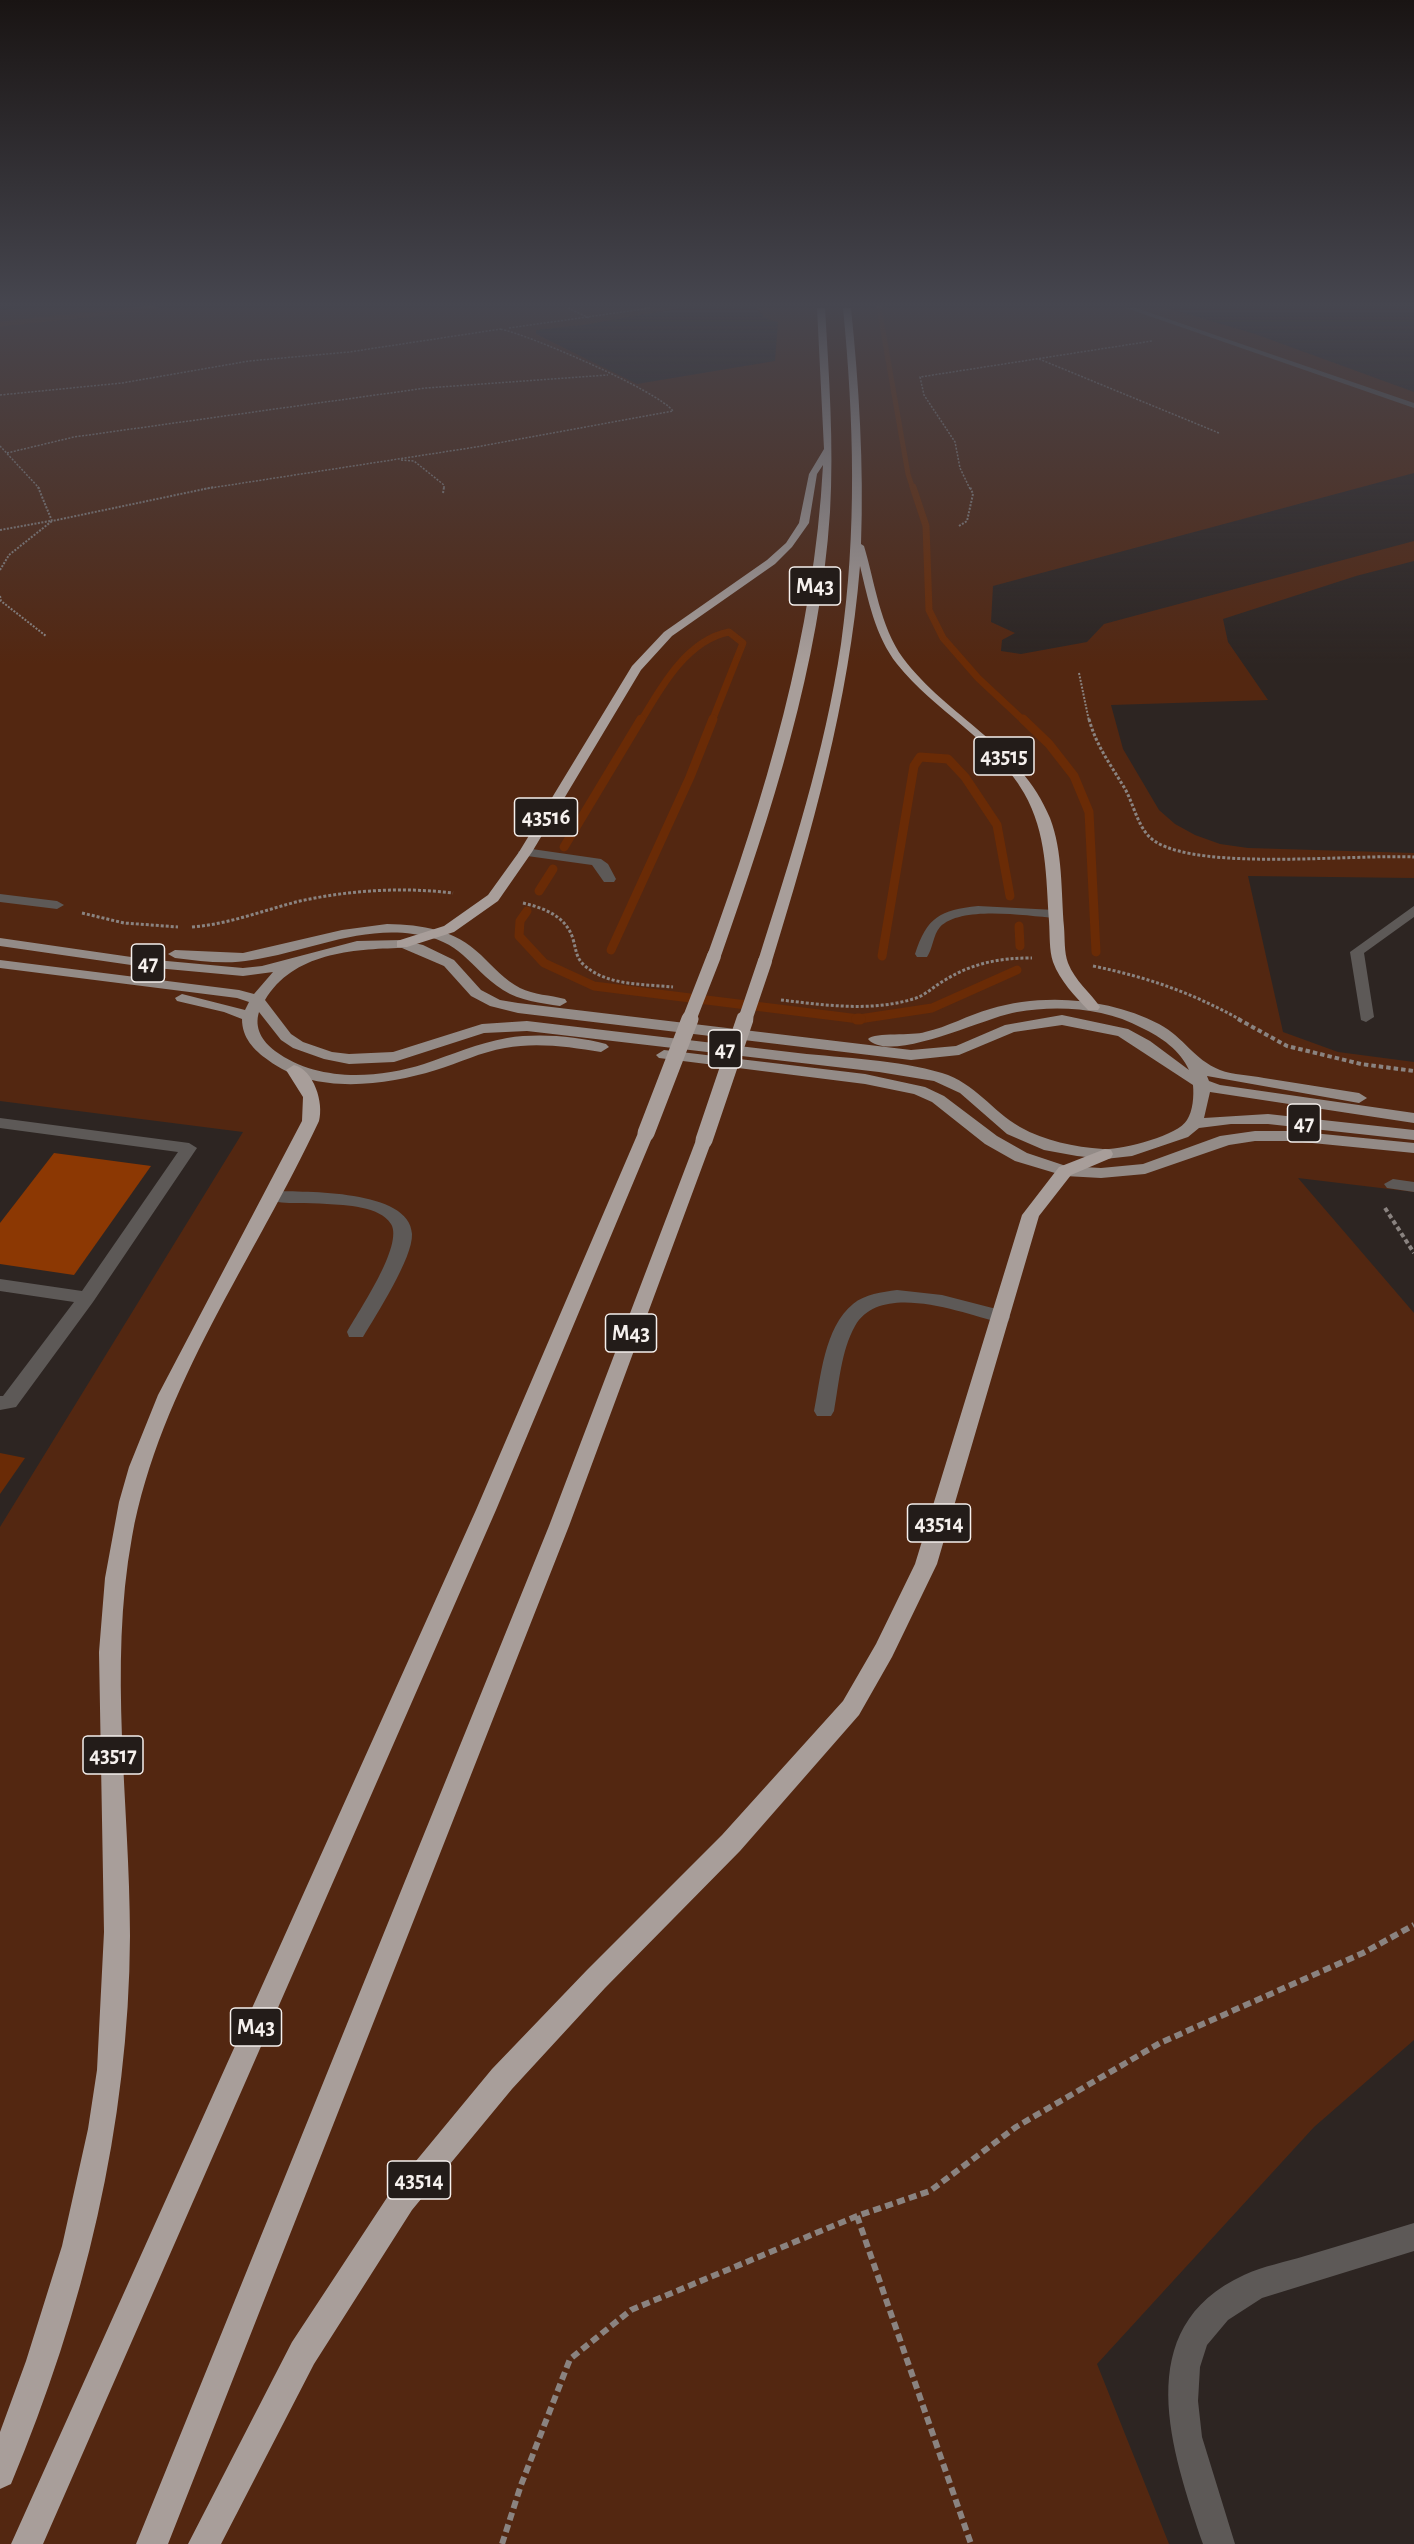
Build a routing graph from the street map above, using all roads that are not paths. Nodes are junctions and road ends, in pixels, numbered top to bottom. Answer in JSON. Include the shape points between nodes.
{"nodes":[{"id":1,"x":827,"y":427,"type":"edge"},
{"id":2,"x":856,"y":427,"type":"edge"},
{"id":3,"x":828,"y":448,"type":"junction"},
{"id":4,"x":856,"y":535,"type":"junction"},
{"id":5,"x":525,"y":852,"type":"junction"},
{"id":6,"x":609,"y":879,"type":"dead end"},
{"id":7,"x":0,"y":898,"type":"edge"},
{"id":8,"x":57,"y":905,"type":"dead end"},
{"id":9,"x":1414,"y":910,"type":"edge"},
{"id":10,"x":1055,"y":914,"type":"junction"},
{"id":11,"x":438,"y":933,"type":"junction"},
{"id":12,"x":0,"y":942,"type":"edge"},
{"id":13,"x":402,"y":944,"type":"junction"},
{"id":14,"x":922,"y":954,"type":"dead end"},
{"id":15,"x":295,"y":962,"type":"junction"},
{"id":16,"x":0,"y":965,"type":"edge"},
{"id":17,"x":256,"y":1000,"type":"junction"},
{"id":18,"x":1093,"y":1006,"type":"junction"},
{"id":19,"x":249,"y":1017,"type":"junction"},
{"id":20,"x":1366,"y":1017,"type":"dead end"},
{"id":21,"x":1197,"y":1065,"type":"junction"},
{"id":22,"x":294,"y":1070,"type":"junction"},
{"id":23,"x":1203,"y":1084,"type":"junction"},
{"id":24,"x":1414,"y":1108,"type":"edge"},
{"id":25,"x":1414,"y":1118,"type":"edge"},
{"id":26,"x":0,"y":1123,"type":"edge"},
{"id":27,"x":1194,"y":1124,"type":"junction"},
{"id":28,"x":1414,"y":1135,"type":"edge"},
{"id":29,"x":1414,"y":1148,"type":"edge"},
{"id":30,"x":1105,"y":1154,"type":"junction"},
{"id":31,"x":1065,"y":1171,"type":"junction"},
{"id":32,"x":1393,"y":1184,"type":"road end"},
{"id":33,"x":1414,"y":1187,"type":"edge"},
{"id":34,"x":273,"y":1196,"type":"junction"},
{"id":35,"x":0,"y":1285,"type":"edge"},
{"id":36,"x":87,"y":1298,"type":"junction"},
{"id":37,"x":1001,"y":1317,"type":"junction"},
{"id":38,"x":356,"y":1332,"type":"dead end"},
{"id":39,"x":0,"y":1403,"type":"edge"},
{"id":40,"x":824,"y":1411,"type":"dead end"},
{"id":41,"x":1414,"y":2237,"type":"edge"},
{"id":42,"x":0,"y":2473,"type":"edge"},
{"id":43,"x":27,"y":2544,"type":"edge"},
{"id":44,"x":152,"y":2544,"type":"edge"},
{"id":45,"x":204,"y":2544,"type":"edge"},
{"id":46,"x":1219,"y":2544,"type":"edge"}],
"edges":[{"from":1,"to":3,"type":"highway","number":"M43"},
{"from":2,"to":4,"type":"highway","number":"M43"},
{"from":3,"to":5,"type":"highway","number":"43516","via":[[813,474],[804,523],[789,545],[652,648],[615,699]]},
{"from":3,"to":43,"type":"highway","number":"M43","bridge":true,"via":[[812,609],[789,721],[751,853],[714,956],[646,1133],[481,1521]]},
{"from":4,"to":10,"type":"highway","number":"43515","via":[[877,613],[887,641],[900,661],[1003,754],[1024,781],[1044,820]]},
{"from":4,"to":44,"type":"highway","number":"M43","bridge":true,"via":[[852,600],[832,722],[806,830],[704,1140],[559,1526]]},
{"from":5,"to":6,"type":"street","via":[[596,862]]},
{"from":5,"to":11,"type":"highway","number":"43516","via":[[493,898],[465,920]]},
{"from":7,"to":8,"type":"street"},
{"from":9,"to":20,"type":"street","via":[[1357,952]]},
{"from":10,"to":14,"type":"street","via":[[987,911],[948,916],[930,931]]},
{"from":10,"to":18,"type":"highway","number":"43515","via":[[1060,961],[1075,989]]},
{"from":11,"to":12,"type":"main road","number":"47","via":[[362,930],[271,953],[222,958]]},
{"from":11,"to":13,"type":"highway","number":"43516"},
{"from":11,"to":18,"type":"main road","number":"47","via":[[477,956],[493,975],[523,995],[858,1037],[919,1040],[994,1012],[1034,1005]]},
{"from":12,"to":15,"type":"main road","number":"47","via":[[223,971],[262,970]]},
{"from":13,"to":15,"type":"main road","number":"47","via":[[357,945]]},
{"from":13,"to":23,"type":"main road","number":"47","via":[[449,963],[476,993],[495,1003],[518,1008],[911,1055],[959,1050],[1010,1028],[1062,1020],[1123,1032]]},
{"from":15,"to":17,"type":"main road","number":"47","via":[[281,971]]},
{"from":16,"to":17,"type":"main road","number":"47","via":[[144,981],[239,994]]},
{"from":16,"to":19,"type":"main road","number":"47","via":[[123,990],[191,999]]},
{"from":17,"to":19,"type":"main road","number":"47"},
{"from":17,"to":30,"type":"main road","number":"47","via":[[286,1037],[298,1045],[349,1059],[394,1057],[482,1029],[527,1026],[938,1077],[966,1090],[1013,1130],[1050,1146]]},
{"from":18,"to":21,"type":"main road","number":"47","via":[[1171,1037]]},
{"from":19,"to":22,"type":"main road","number":"47","via":[[251,1031],[261,1048]]},
{"from":21,"to":23,"type":"main road","number":"47"},
{"from":21,"to":24,"type":"main road","number":"47","via":[[1218,1075]]},
{"from":22,"to":31,"type":"main road","number":"47","via":[[341,1078],[384,1076],[416,1071],[508,1042],[549,1043],[865,1079],[919,1090],[938,1099],[1021,1158]]},
{"from":22,"to":34,"type":"highway","number":"43517","via":[[310,1091],[312,1116]]},
{"from":23,"to":25,"type":"main road","number":"47","via":[[1271,1099]]},
{"from":23,"to":27,"type":"main road","number":"47"},
{"from":26,"to":36,"type":"street","via":[[189,1148]]},
{"from":27,"to":28,"type":"main road","number":"47","via":[[1268,1119]]},
{"from":27,"to":30,"type":"main road","number":"47","via":[[1182,1133],[1132,1151]]},
{"from":29,"to":31,"type":"main road","number":"47","via":[[1255,1136],[1226,1140],[1145,1169]]},
{"from":30,"to":31,"type":"highway","number":"43514"},
{"from":31,"to":37,"type":"highway","number":"43514","via":[[1031,1215]]},
{"from":32,"to":33,"type":"street"},
{"from":34,"to":38,"type":"street","via":[[363,1203],[388,1210],[401,1223],[404,1232],[400,1250]]},
{"from":34,"to":42,"type":"highway","number":"43517","via":[[154,1429],[120,1537],[110,1613],[117,1877],[115,2013],[98,2159],[42,2367]]},
{"from":35,"to":36,"type":"street"},
{"from":36,"to":39,"type":"street","via":[[9,1402]]},
{"from":37,"to":40,"type":"street","via":[[910,1296],[869,1301],[848,1320]]},
{"from":37,"to":45,"type":"highway","number":"43514","via":[[926,1564],[850,1708],[730,1843],[502,2079],[402,2200],[303,2353]]},
{"from":41,"to":46,"type":"street","via":[[1252,2287],[1199,2327],[1185,2355],[1182,2389],[1189,2444]]}]}
